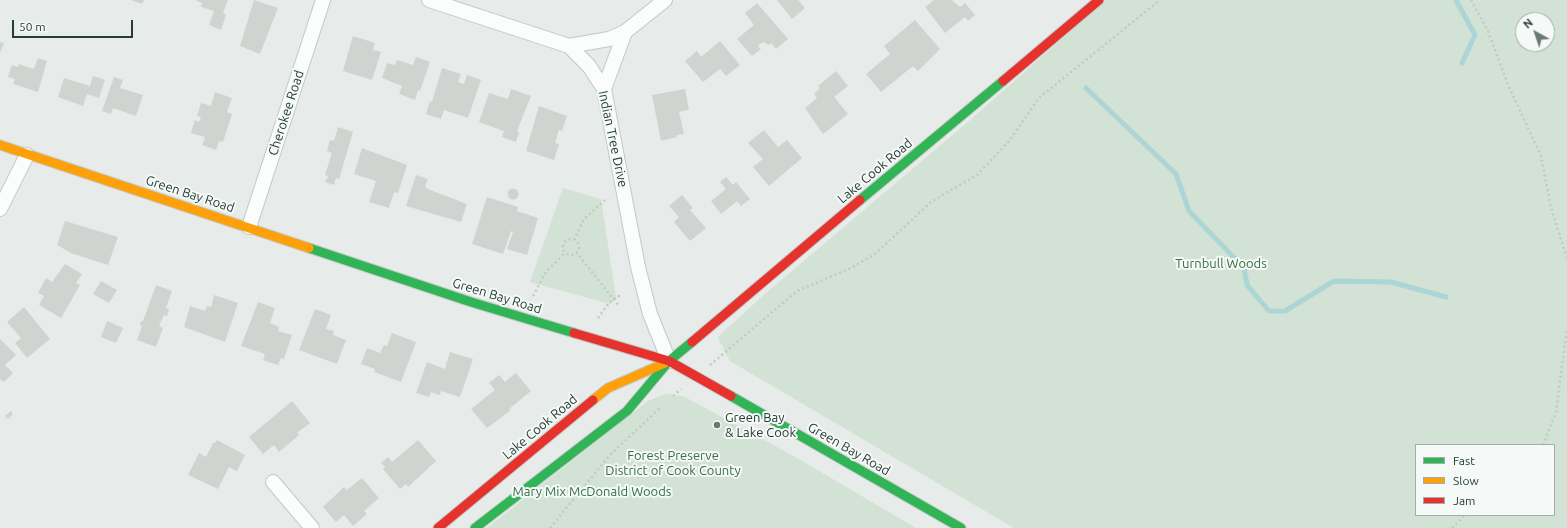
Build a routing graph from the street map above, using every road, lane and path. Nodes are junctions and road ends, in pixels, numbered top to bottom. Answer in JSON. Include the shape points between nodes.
{"nodes":[{"id":1,"x":323,"y":0,"type":"edge"},
{"id":2,"x":429,"y":0,"type":"edge"},
{"id":3,"x":665,"y":0,"type":"edge"},
{"id":4,"x":1099,"y":0,"type":"edge"},
{"id":5,"x":1160,"y":0,"type":"edge"},
{"id":6,"x":1471,"y":0,"type":"edge"},
{"id":7,"x":625,"y":32,"type":"junction"},
{"id":8,"x":569,"y":46,"type":"junction"},
{"id":9,"x":604,"y":89,"type":"junction"},
{"id":10,"x":0,"y":145,"type":"edge"},
{"id":11,"x":26,"y":155,"type":"junction"},
{"id":12,"x":605,"y":200,"type":"dead end"},
{"id":13,"x":0,"y":209,"type":"edge"},
{"id":14,"x":249,"y":227,"type":"junction"},
{"id":15,"x":574,"y":240,"type":"junction"},
{"id":16,"x":576,"y":252,"type":"junction"},
{"id":17,"x":566,"y":253,"type":"junction"},
{"id":18,"x":1567,"y":258,"type":"edge"},
{"id":19,"x":533,"y":296,"type":"dead end"},
{"id":20,"x":622,"y":297,"type":"dead end"},
{"id":21,"x":613,"y":299,"type":"junction"},
{"id":22,"x":619,"y":306,"type":"dead end"},
{"id":23,"x":598,"y":318,"type":"dead end"},
{"id":24,"x":1567,"y":328,"type":"edge"},
{"id":25,"x":722,"y":355,"type":"dead end"},
{"id":26,"x":669,"y":361,"type":"junction"},
{"id":27,"x":661,"y":407,"type":"dead end"},
{"id":28,"x":1544,"y":444,"type":"edge"},
{"id":29,"x":272,"y":482,"type":"dead end"},
{"id":30,"x":1464,"y":516,"type":"edge"},
{"id":31,"x":312,"y":528,"type":"edge"},
{"id":32,"x":438,"y":528,"type":"edge"},
{"id":33,"x":474,"y":528,"type":"edge"},
{"id":34,"x":550,"y":528,"type":"edge"},
{"id":35,"x":961,"y":528,"type":"edge"},
{"id":36,"x":1452,"y":528,"type":"edge"}],
"edges":[{"from":1,"to":14,"type":"street","name":"Cherokee Road"},
{"from":2,"to":8,"type":"street","name":"Indian Tree Drive"},
{"from":3,"to":7,"type":"street"},
{"from":4,"to":26,"type":"main road","name":"Lake Cook Road"},
{"from":5,"to":25,"type":"path","via":[[1039,98],[1009,141],[977,175],[930,202],[875,254],[851,268],[798,291]]},
{"from":6,"to":18,"type":"path","via":[[1487,29],[1509,87],[1541,156],[1551,208]]},
{"from":7,"to":8,"type":"street","via":[[609,39]]},
{"from":7,"to":9,"type":"street"},
{"from":8,"to":9,"type":"street","name":"Indian Tree Drive","via":[[589,66]]},
{"from":9,"to":26,"type":"street","name":"Indian Tree Drive","via":[[638,268],[650,314]]},
{"from":10,"to":11,"type":"main road","name":"Green Bay Road"},
{"from":11,"to":13,"type":"street"},
{"from":11,"to":14,"type":"main road","name":"Green Bay Road"},
{"from":12,"to":15,"type":"path","via":[[584,219]]},
{"from":14,"to":26,"type":"main road","name":"Green Bay Road","via":[[471,302]]},
{"from":15,"to":16,"type":"path","via":[[579,246]]},
{"from":15,"to":17,"type":"path","via":[[565,242],[563,246]]},
{"from":16,"to":17,"type":"path","via":[[570,255]]},
{"from":16,"to":21,"type":"path"},
{"from":17,"to":19,"type":"path","via":[[546,272]]},
{"from":20,"to":21,"type":"path"},
{"from":21,"to":22,"type":"path"},
{"from":21,"to":23,"type":"path"},
{"from":24,"to":28,"type":"path","via":[[1556,412]]},
{"from":26,"to":32,"type":"main road","name":"Lake Cook Road","via":[[608,388]]},
{"from":26,"to":33,"type":"main road","name":"Lake Cook Road","via":[[627,412]]},
{"from":26,"to":35,"type":"main road","name":"Green Bay Road"},
{"from":27,"to":34,"type":"path","via":[[610,455]]},
{"from":29,"to":31,"type":"street"},
{"from":30,"to":36,"type":"path"}]}
